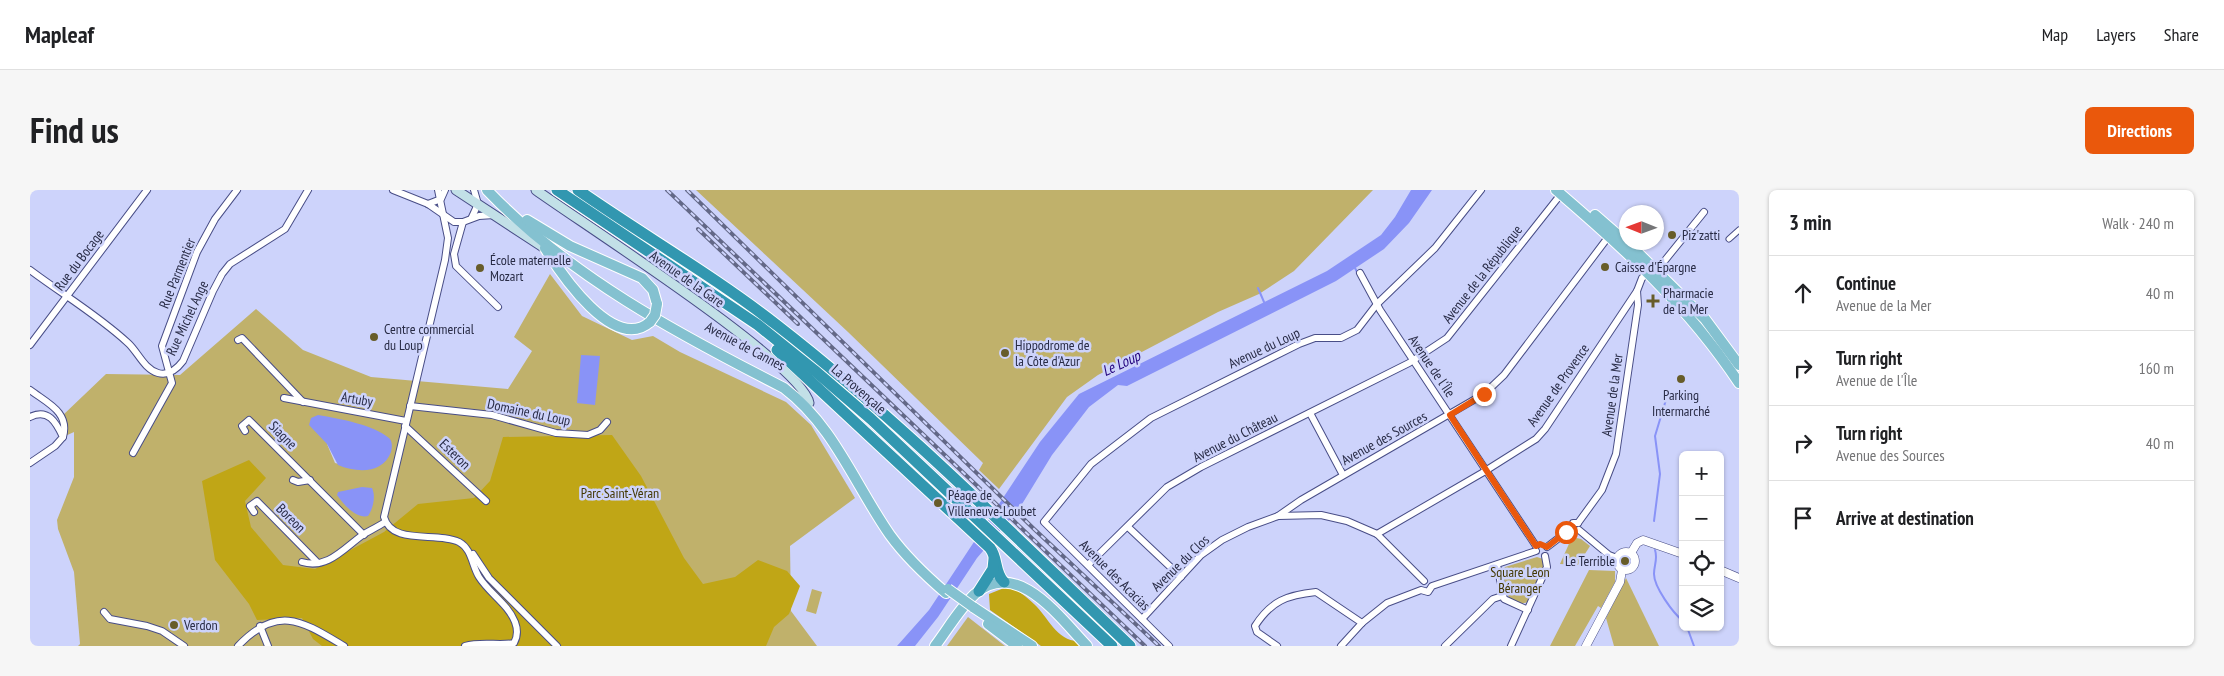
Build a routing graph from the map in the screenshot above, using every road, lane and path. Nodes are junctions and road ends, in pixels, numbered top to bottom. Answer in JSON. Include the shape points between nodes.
{"nodes":[{"id":1,"x":148,"y":190,"type":"edge"},
{"id":2,"x":237,"y":190,"type":"edge"},
{"id":3,"x":308,"y":190,"type":"edge"},
{"id":4,"x":393,"y":190,"type":"edge"},
{"id":5,"x":438,"y":190,"type":"edge"},
{"id":6,"x":445,"y":190,"type":"edge"},
{"id":7,"x":456,"y":190,"type":"edge"},
{"id":8,"x":474,"y":190,"type":"edge"},
{"id":9,"x":487,"y":190,"type":"edge"},
{"id":10,"x":493,"y":190,"type":"edge"},
{"id":11,"x":536,"y":190,"type":"edge"},
{"id":12,"x":557,"y":190,"type":"edge"},
{"id":13,"x":578,"y":190,"type":"edge"},
{"id":14,"x":1481,"y":190,"type":"edge"},
{"id":15,"x":1561,"y":191,"type":"edge"},
{"id":16,"x":441,"y":199,"type":"junction"},
{"id":17,"x":428,"y":204,"type":"junction"},
{"id":18,"x":478,"y":204,"type":"junction"},
{"id":19,"x":1704,"y":212,"type":"dead end"},
{"id":20,"x":495,"y":215,"type":"junction"},
{"id":21,"x":444,"y":217,"type":"junction"},
{"id":22,"x":472,"y":217,"type":"junction"},
{"id":23,"x":526,"y":220,"type":"junction"},
{"id":24,"x":454,"y":222,"type":"junction"},
{"id":25,"x":463,"y":222,"type":"junction"},
{"id":26,"x":1739,"y":230,"type":"edge"},
{"id":27,"x":1609,"y":236,"type":"junction"},
{"id":28,"x":1619,"y":236,"type":"edge"},
{"id":29,"x":448,"y":238,"type":"junction"},
{"id":30,"x":1730,"y":239,"type":"dead end"},
{"id":31,"x":545,"y":248,"type":"junction"},
{"id":32,"x":1634,"y":250,"type":"edge"},
{"id":33,"x":573,"y":264,"type":"junction"},
{"id":34,"x":30,"y":270,"type":"edge"},
{"id":35,"x":1651,"y":270,"type":"junction"},
{"id":36,"x":1360,"y":273,"type":"dead end"},
{"id":37,"x":699,"y":284,"type":"junction"},
{"id":38,"x":1637,"y":291,"type":"junction"},
{"id":39,"x":67,"y":297,"type":"junction"},
{"id":40,"x":1377,"y":304,"type":"junction"},
{"id":41,"x":498,"y":307,"type":"dead end"},
{"id":42,"x":238,"y":340,"type":"dead end"},
{"id":43,"x":30,"y":346,"type":"edge"},
{"id":44,"x":1414,"y":360,"type":"junction"},
{"id":45,"x":1739,"y":365,"type":"edge"},
{"id":46,"x":170,"y":372,"type":"junction"},
{"id":47,"x":1739,"y":383,"type":"edge"},
{"id":48,"x":30,"y":390,"type":"edge"},
{"id":49,"x":284,"y":398,"type":"dead end"},
{"id":50,"x":303,"y":402,"type":"junction"},
{"id":51,"x":809,"y":403,"type":"junction"},
{"id":52,"x":410,"y":406,"type":"junction"},
{"id":53,"x":1310,"y":413,"type":"junction"},
{"id":54,"x":1450,"y":415,"type":"junction"},
{"id":55,"x":30,"y":418,"type":"edge"},
{"id":56,"x":607,"y":422,"type":"dead end"},
{"id":57,"x":406,"y":423,"type":"junction"},
{"id":58,"x":245,"y":431,"type":"dead end"},
{"id":59,"x":63,"y":437,"type":"junction"},
{"id":60,"x":133,"y":453,"type":"dead end"},
{"id":61,"x":30,"y":463,"type":"edge"},
{"id":62,"x":1486,"y":470,"type":"junction"},
{"id":63,"x":1343,"y":475,"type":"junction"},
{"id":64,"x":293,"y":480,"type":"dead end"},
{"id":65,"x":310,"y":480,"type":"junction"},
{"id":66,"x":486,"y":501,"type":"dead end"},
{"id":67,"x":254,"y":512,"type":"dead end"},
{"id":68,"x":1278,"y":516,"type":"junction"},
{"id":69,"x":386,"y":522,"type":"junction"},
{"id":70,"x":1044,"y":522,"type":"joint"},
{"id":71,"x":1128,"y":527,"type":"junction"},
{"id":72,"x":1576,"y":527,"type":"junction"},
{"id":73,"x":1377,"y":534,"type":"junction"},
{"id":74,"x":364,"y":535,"type":"junction"},
{"id":75,"x":1547,"y":547,"type":"junction"},
{"id":76,"x":466,"y":548,"type":"junction"},
{"id":77,"x":1536,"y":548,"type":"junction"},
{"id":78,"x":992,"y":552,"type":"junction"},
{"id":79,"x":1631,"y":553,"type":"junction"},
{"id":80,"x":1679,"y":553,"type":"edge"},
{"id":81,"x":1545,"y":556,"type":"junction"},
{"id":82,"x":1618,"y":558,"type":"junction"},
{"id":83,"x":302,"y":562,"type":"dead end"},
{"id":84,"x":318,"y":563,"type":"junction"},
{"id":85,"x":1088,"y":566,"type":"junction"},
{"id":86,"x":1497,"y":566,"type":"junction"},
{"id":87,"x":1622,"y":570,"type":"junction"},
{"id":88,"x":924,"y":571,"type":"junction"},
{"id":89,"x":1724,"y":572,"type":"edge"},
{"id":90,"x":1181,"y":576,"type":"junction"},
{"id":91,"x":1739,"y":578,"type":"edge"},
{"id":92,"x":1424,"y":581,"type":"junction"},
{"id":93,"x":1004,"y":582,"type":"junction"},
{"id":94,"x":1432,"y":586,"type":"junction"},
{"id":95,"x":1421,"y":590,"type":"junction"},
{"id":96,"x":979,"y":591,"type":"junction"},
{"id":97,"x":1502,"y":596,"type":"junction"},
{"id":98,"x":972,"y":609,"type":"junction"},
{"id":99,"x":1528,"y":610,"type":"junction"},
{"id":100,"x":104,"y":612,"type":"dead end"},
{"id":101,"x":1142,"y":620,"type":"junction"},
{"id":102,"x":1362,"y":623,"type":"junction"},
{"id":103,"x":1067,"y":625,"type":"junction"},
{"id":104,"x":260,"y":626,"type":"junction"},
{"id":105,"x":942,"y":641,"type":"edge"},
{"id":106,"x":184,"y":646,"type":"edge"},
{"id":107,"x":238,"y":646,"type":"edge"},
{"id":108,"x":268,"y":646,"type":"edge"},
{"id":109,"x":344,"y":646,"type":"edge"},
{"id":110,"x":465,"y":646,"type":"edge"},
{"id":111,"x":557,"y":646,"type":"edge"},
{"id":112,"x":935,"y":646,"type":"edge"},
{"id":113,"x":1016,"y":646,"type":"edge"},
{"id":114,"x":1032,"y":646,"type":"edge"},
{"id":115,"x":1087,"y":646,"type":"edge"},
{"id":116,"x":1093,"y":646,"type":"edge"},
{"id":117,"x":1112,"y":646,"type":"edge"},
{"id":118,"x":1130,"y":646,"type":"edge"},
{"id":119,"x":1169,"y":646,"type":"edge"},
{"id":120,"x":1277,"y":646,"type":"edge"},
{"id":121,"x":1341,"y":646,"type":"edge"},
{"id":122,"x":1445,"y":646,"type":"edge"},
{"id":123,"x":1511,"y":646,"type":"edge"},
{"id":124,"x":1586,"y":646,"type":"edge"}],
"edges":[{"from":1,"to":39,"type":"street","name":"Rue du Bocage"},
{"from":2,"to":46,"type":"street","name":"Rue Parmentier","via":[[206,234],[190,266],[162,346]]},
{"from":3,"to":46,"type":"street","name":"Rue Michel Ange","via":[[285,228],[230,264],[222,274],[184,361]]},
{"from":4,"to":17,"type":"street"},
{"from":5,"to":16,"type":"street"},
{"from":6,"to":16,"type":"street"},
{"from":7,"to":18,"type":"main road"},
{"from":8,"to":18,"type":"street"},
{"from":9,"to":33,"type":"main road","name":"Avenue de Cannes"},
{"from":10,"to":23,"type":"main road","name":"Avenue de Cannes"},
{"from":11,"to":51,"type":"main road","name":"Avenue de la Gare","via":[[710,310],[795,381],[808,396]]},
{"from":12,"to":37,"type":"highway","name":"La Provençale"},
{"from":13,"to":118,"type":"highway","name":"La Provençale","via":[[706,274],[778,326],[877,409]]},
{"from":14,"to":40,"type":"street","name":"Avenue du Loup","via":[[1435,248]]},
{"from":15,"to":27,"type":"main road"},
{"from":15,"to":28,"type":"main road"},
{"from":15,"to":44,"type":"street","name":"Avenue de la République","via":[[1457,328]]},
{"from":16,"to":17,"type":"street"},
{"from":16,"to":21,"type":"street"},
{"from":17,"to":21,"type":"street"},
{"from":18,"to":20,"type":"main road"},
{"from":18,"to":22,"type":"street"},
{"from":19,"to":35,"type":"street","name":"Avenue de la Mer","via":[[1668,257]]},
{"from":20,"to":22,"type":"street"},
{"from":20,"to":31,"type":"main road"},
{"from":21,"to":24,"type":"street"},
{"from":21,"to":29,"type":"street"},
{"from":22,"to":25,"type":"street"},
{"from":23,"to":31,"type":"main road","bridge":true,"via":[[570,246],[642,278],[653,290],[657,304],[650,322],[642,328],[630,329],[607,321],[583,298]]},
{"from":23,"to":51,"type":"main road","name":"Avenue de Cannes","via":[[547,239],[675,324],[774,376]]},
{"from":24,"to":25,"type":"street"},
{"from":24,"to":29,"type":"street"},
{"from":25,"to":41,"type":"street","via":[[454,254],[456,266]]},
{"from":26,"to":30,"type":"street"},
{"from":27,"to":35,"type":"main road"},
{"from":27,"to":54,"type":"street","name":"Avenue des Sources","via":[[1504,375],[1484,394]]},
{"from":29,"to":52,"type":"street"},
{"from":31,"to":33,"type":"main road"},
{"from":32,"to":35,"type":"main road"},
{"from":33,"to":88,"type":"main road","name":"Avenue de Cannes","via":[[672,329],[795,396],[819,421],[891,537]]},
{"from":34,"to":39,"type":"street"},
{"from":35,"to":38,"type":"street","name":"Avenue de la Mer","via":[[1642,278]]},
{"from":35,"to":45,"type":"main road","via":[[1705,319]]},
{"from":35,"to":47,"type":"main road","via":[[1696,323]]},
{"from":36,"to":40,"type":"street","name":"Avenue de l'Île"},
{"from":37,"to":78,"type":"highway","via":[[792,362]]},
{"from":37,"to":117,"type":"highway","name":"La Provençale","via":[[814,370]]},
{"from":38,"to":62,"type":"street","name":"Avenue de Provence","via":[[1545,429],[1536,439]]},
{"from":38,"to":72,"type":"street","name":"Avenue de la Mer","via":[[1638,305],[1616,454],[1602,490]]},
{"from":39,"to":43,"type":"street","name":"Rue du Bocage"},
{"from":39,"to":46,"type":"street","via":[[129,344],[149,368],[157,373]]},
{"from":40,"to":44,"type":"street","name":"Avenue de l'Île"},
{"from":40,"to":70,"type":"street","name":"Avenue du Loup","via":[[1350,336],[1315,338],[1299,344],[1151,418],[1091,464]]},
{"from":42,"to":50,"type":"street","via":[[242,338]]},
{"from":44,"to":53,"type":"street","name":"Avenue du Château"},
{"from":44,"to":54,"type":"street","name":"Avenue de l'Île"},
{"from":46,"to":60,"type":"street","via":[[172,383]]},
{"from":48,"to":59,"type":"street","via":[[60,413],[65,422]]},
{"from":49,"to":50,"type":"street","name":"Artuby"},
{"from":50,"to":57,"type":"street","name":"Artuby"},
{"from":51,"to":88,"type":"main road","name":"Avenue de Cannes","via":[[838,438],[896,535]]},
{"from":52,"to":56,"type":"street","name":"Domaine du Loup","via":[[492,415],[531,424],[542,430],[572,434],[588,435],[600,430]]},
{"from":52,"to":57,"type":"street"},
{"from":53,"to":63,"type":"street"},
{"from":53,"to":71,"type":"street","name":"Avenue du Château","via":[[1167,487]]},
{"from":54,"to":62,"type":"street","name":"Avenue de l'Île"},
{"from":54,"to":63,"type":"street","name":"Avenue des Sources"},
{"from":55,"to":59,"type":"street","via":[[43,414],[52,418]]},
{"from":57,"to":66,"type":"street","name":"Esteron"},
{"from":57,"to":69,"type":"street","via":[[384,509]]},
{"from":58,"to":65,"type":"street","name":"Siagne","via":[[242,426],[249,420]]},
{"from":59,"to":61,"type":"street"},
{"from":62,"to":73,"type":"street","name":"Avenue de Provence"},
{"from":62,"to":77,"type":"street","name":"Avenue de l'Île"},
{"from":63,"to":68,"type":"street","name":"Avenue des Sources"},
{"from":64,"to":65,"type":"street"},
{"from":65,"to":74,"type":"street","name":"Siagne"},
{"from":67,"to":84,"type":"street","name":"Boreon","via":[[250,506],[257,501]]},
{"from":68,"to":73,"type":"street","name":"Avenue du Clos","via":[[1320,515],[1347,521]]},
{"from":68,"to":90,"type":"street","name":"Avenue du Clos","via":[[1222,540],[1201,555]]},
{"from":69,"to":74,"type":"street"},
{"from":69,"to":76,"type":"street","via":[[400,534],[449,538]]},
{"from":70,"to":85,"type":"street","name":"Avenue des Acacias"},
{"from":71,"to":85,"type":"street","name":"Avenue du Château"},
{"from":71,"to":90,"type":"street"},
{"from":72,"to":75,"type":"street","name":"Avenue de la Mer"},
{"from":72,"to":82,"type":"street","via":[[1609,555]]},
{"from":73,"to":92,"type":"street","name":"Avenue du Clos"},
{"from":74,"to":84,"type":"street","via":[[329,560]]},
{"from":75,"to":77,"type":"street","via":[[1540,544]]},
{"from":75,"to":81,"type":"street"},
{"from":76,"to":110,"type":"street","via":[[477,575],[508,609],[518,628],[514,643],[507,646],[476,643]]},
{"from":76,"to":111,"type":"street","via":[[489,578]]},
{"from":77,"to":81,"type":"street","via":[[1541,556]]},
{"from":77,"to":86,"type":"street"},
{"from":78,"to":93,"type":"highway","via":[[998,574]]},
{"from":78,"to":96,"type":"highway","via":[[993,569]]},
{"from":79,"to":80,"type":"street","via":[[1643,540]]},
{"from":79,"to":82,"type":"street","via":[[1623,552]]},
{"from":79,"to":87,"type":"street","via":[[1635,557],[1634,566],[1628,571]]},
{"from":81,"to":99,"type":"street","via":[[1547,567]]},
{"from":82,"to":87,"type":"street","via":[[1617,564]]},
{"from":83,"to":84,"type":"street"},
{"from":85,"to":101,"type":"street","name":"Avenue des Acacias"},
{"from":86,"to":94,"type":"street"},
{"from":86,"to":97,"type":"street"},
{"from":87,"to":124,"type":"street","via":[[1620,582]]},
{"from":88,"to":98,"type":"main road","name":"Avenue de Cannes","bridge":true},
{"from":89,"to":91,"type":"street"},
{"from":90,"to":101,"type":"street","name":"Avenue du Clos"},
{"from":92,"to":94,"type":"street","via":[[1429,581]]},
{"from":92,"to":95,"type":"street","via":[[1420,584]]},
{"from":93,"to":96,"type":"main road"},
{"from":93,"to":103,"type":"main road","via":[[1028,588]]},
{"from":94,"to":95,"type":"street","via":[[1428,592]]},
{"from":95,"to":102,"type":"street","via":[[1386,603]]},
{"from":96,"to":105,"type":"main road","via":[[963,607]]},
{"from":97,"to":99,"type":"street","via":[[1507,602]]},
{"from":97,"to":122,"type":"street","via":[[1493,599]]},
{"from":98,"to":113,"type":"main road","name":"Avenue de Cannes"},
{"from":98,"to":114,"type":"main road","name":"Avenue de Cannes"},
{"from":99,"to":123,"type":"street"},
{"from":100,"to":106,"type":"street","via":[[110,619],[162,631]]},
{"from":101,"to":119,"type":"street","name":"Avenue des Acacias"},
{"from":102,"to":120,"type":"street","via":[[1316,592],[1283,599],[1265,610],[1255,626],[1257,632]]},
{"from":102,"to":121,"type":"street"},
{"from":103,"to":115,"type":"main road"},
{"from":103,"to":116,"type":"main road"},
{"from":104,"to":107,"type":"street"},
{"from":104,"to":108,"type":"street"},
{"from":104,"to":109,"type":"street","via":[[283,621],[303,622]]},
{"from":105,"to":112,"type":"main road"}]}
